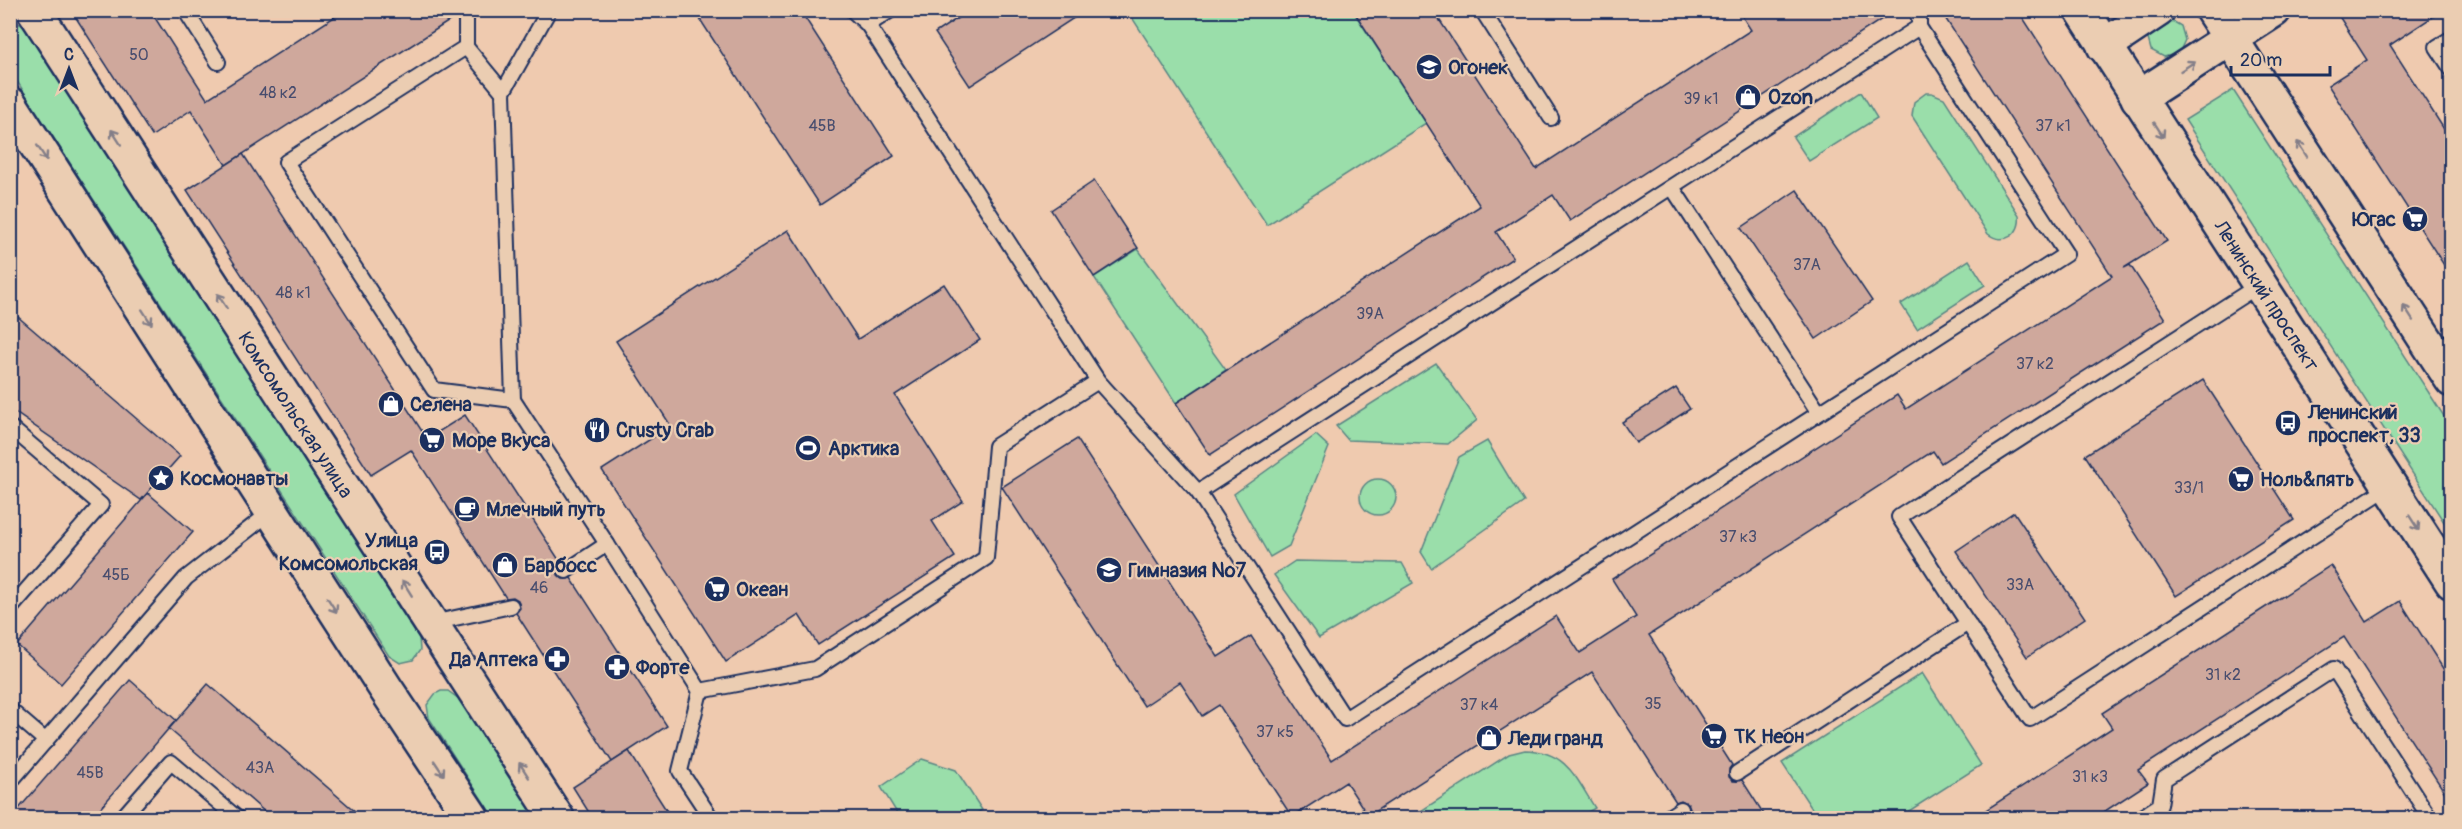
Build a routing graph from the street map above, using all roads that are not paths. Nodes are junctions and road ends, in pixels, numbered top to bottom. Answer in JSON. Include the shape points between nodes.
{"nodes":[{"id":1,"x":34,"y":10,"type":"edge"},
{"id":2,"x":185,"y":10,"type":"edge"},
{"id":3,"x":466,"y":10,"type":"edge"},
{"id":4,"x":549,"y":10,"type":"edge"},
{"id":5,"x":852,"y":10,"type":"edge"},
{"id":6,"x":891,"y":10,"type":"edge"},
{"id":7,"x":1482,"y":10,"type":"edge"},
{"id":8,"x":1919,"y":10,"type":"edge"},
{"id":9,"x":2082,"y":10,"type":"edge"},
{"id":10,"x":2158,"y":10,"type":"edge"},
{"id":11,"x":2212,"y":10,"type":"edge"},
{"id":12,"x":2274,"y":10,"type":"edge"},
{"id":13,"x":868,"y":26,"type":"junction"},
{"id":14,"x":1919,"y":27,"type":"junction"},
{"id":15,"x":2451,"y":38,"type":"edge"},
{"id":16,"x":2230,"y":39,"type":"junction"},
{"id":17,"x":2104,"y":46,"type":"junction"},
{"id":18,"x":466,"y":47,"type":"junction"},
{"id":19,"x":218,"y":62,"type":"dead end"},
{"id":20,"x":2451,"y":70,"type":"edge"},
{"id":21,"x":503,"y":92,"type":"junction"},
{"id":22,"x":2139,"y":98,"type":"junction"},
{"id":23,"x":10,"y":104,"type":"edge"},
{"id":24,"x":1551,"y":117,"type":"dead end"},
{"id":25,"x":1672,"y":187,"type":"junction"},
{"id":26,"x":2259,"y":285,"type":"junction"},
{"id":27,"x":2443,"y":346,"type":"edge"},
{"id":28,"x":2451,"y":380,"type":"edge"},
{"id":29,"x":1098,"y":381,"type":"junction"},
{"id":30,"x":513,"y":400,"type":"junction"},
{"id":31,"x":1819,"y":414,"type":"junction"},
{"id":32,"x":10,"y":427,"type":"edge"},
{"id":33,"x":2390,"y":486,"type":"junction"},
{"id":34,"x":1198,"y":492,"type":"junction"},
{"id":35,"x":272,"y":511,"type":"junction"},
{"id":36,"x":607,"y":544,"type":"junction"},
{"id":37,"x":566,"y":571,"type":"dead end"},
{"id":38,"x":2451,"y":582,"type":"edge"},
{"id":39,"x":511,"y":606,"type":"dead end"},
{"id":40,"x":10,"y":609,"type":"edge"},
{"id":41,"x":429,"y":623,"type":"junction"},
{"id":42,"x":1968,"y":623,"type":"junction"},
{"id":43,"x":700,"y":691,"type":"junction"},
{"id":44,"x":10,"y":710,"type":"edge"},
{"id":45,"x":46,"y":741,"type":"junction"},
{"id":46,"x":1737,"y":773,"type":"dead end"},
{"id":47,"x":10,"y":782,"type":"edge"},
{"id":48,"x":1681,"y":809,"type":"dead end"},
{"id":49,"x":122,"y":819,"type":"edge"},
{"id":50,"x":237,"y":819,"type":"edge"},
{"id":51,"x":472,"y":819,"type":"edge"},
{"id":52,"x":556,"y":819,"type":"edge"},
{"id":53,"x":711,"y":819,"type":"edge"},
{"id":54,"x":1667,"y":819,"type":"edge"},
{"id":55,"x":2140,"y":819,"type":"edge"},
{"id":56,"x":2430,"y":819,"type":"edge"}],
"edges":[{"from":41,"to":1,"type":"street","name":"Комсомольская улица","one_way":true},
{"from":2,"to":19,"type":"lane"},
{"from":3,"to":18,"type":"lane"},
{"from":4,"to":21,"type":"lane"},
{"from":5,"to":13,"type":"lane"},
{"from":6,"to":13,"type":"lane"},
{"from":7,"to":24,"type":"lane"},
{"from":8,"to":14,"type":"lane"},
{"from":9,"to":17,"type":"street","name":"Ленинский проспект"},
{"from":10,"to":17,"type":"street"},
{"from":11,"to":16,"type":"street"},
{"from":12,"to":16,"type":"street"},
{"from":13,"to":29,"type":"lane"},
{"from":14,"to":25,"type":"lane"},
{"from":14,"to":31,"type":"lane","via":[[2066,254]]},
{"from":15,"to":20,"type":"lane","via":[[2437,47]]},
{"from":22,"to":16,"type":"street","one_way":true},
{"from":27,"to":16,"type":"street","one_way":true},
{"from":17,"to":22,"type":"street","name":"Ленинский проспект"},
{"from":18,"to":21,"type":"lane"},
{"from":18,"to":30,"type":"lane","via":[[286,162],[434,390]]},
{"from":21,"to":30,"type":"lane"},
{"from":22,"to":26,"type":"street","name":"Ленинский проспект","one_way":true},
{"from":23,"to":35,"type":"street","one_way":true},
{"from":25,"to":31,"type":"lane"},
{"from":25,"to":34,"type":"lane"},
{"from":26,"to":33,"type":"street","name":"Ленинский проспект"},
{"from":26,"to":42,"type":"lane","via":[[1899,517]]},
{"from":27,"to":28,"type":"street"},
{"from":29,"to":34,"type":"lane"},
{"from":29,"to":43,"type":"lane","via":[[996,446],[986,558],[815,669]]},
{"from":30,"to":36,"type":"lane"},
{"from":31,"to":34,"type":"lane","via":[[1346,719]]},
{"from":32,"to":40,"type":"lane","via":[[101,505]]},
{"from":33,"to":38,"type":"street","name":"Ленинский проспект","one_way":true},
{"from":33,"to":42,"type":"lane","via":[[2030,719]]},
{"from":35,"to":45,"type":"lane","via":[[186,578]]},
{"from":35,"to":51,"type":"street","one_way":true},
{"from":36,"to":37,"type":"lane"},
{"from":36,"to":43,"type":"lane"},
{"from":39,"to":41,"type":"lane"},
{"from":52,"to":41,"type":"street","name":"Комсомольская улица","one_way":true},
{"from":42,"to":46,"type":"lane"},
{"from":43,"to":53,"type":"lane","via":[[680,771]]},
{"from":44,"to":45,"type":"lane"},
{"from":45,"to":47,"type":"lane"},
{"from":48,"to":54,"type":"lane"},
{"from":49,"to":50,"type":"lane","via":[[171,762]]},
{"from":55,"to":56,"type":"lane","via":[[2160,805],[2164,779],[2334,669]]}]}
